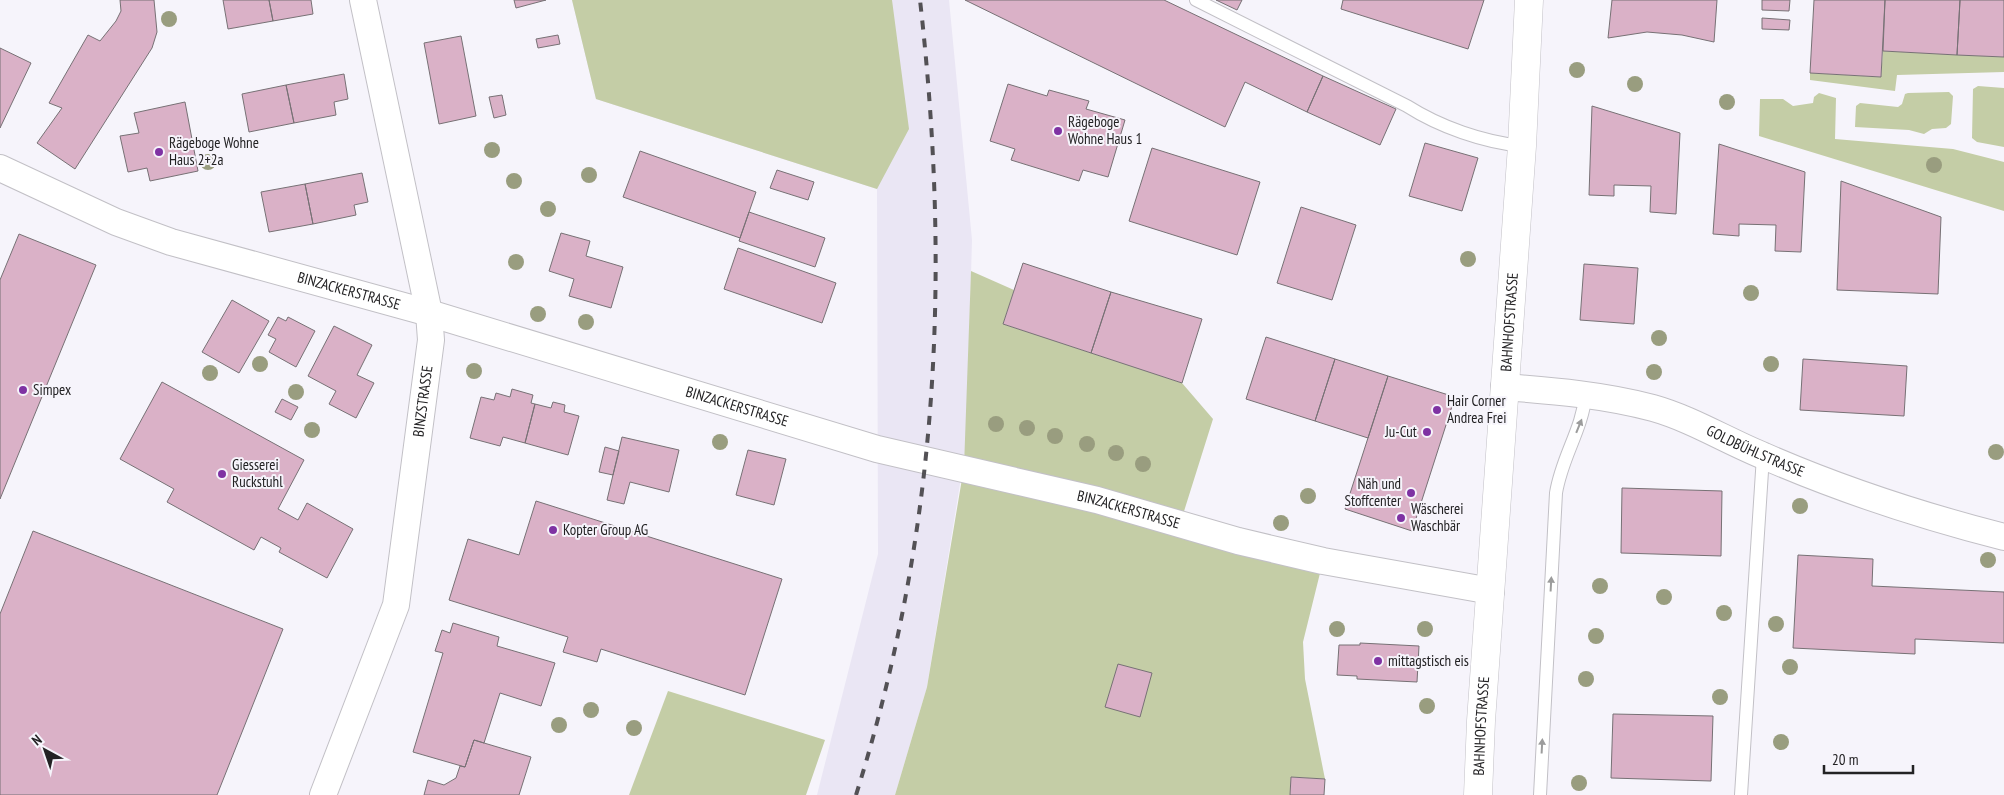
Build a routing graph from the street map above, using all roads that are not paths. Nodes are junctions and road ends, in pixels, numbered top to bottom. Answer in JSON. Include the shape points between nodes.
{"nodes":[{"id":1,"x":363,"y":0,"type":"edge"},
{"id":2,"x":1196,"y":0,"type":"edge"},
{"id":3,"x":1529,"y":0,"type":"edge"},
{"id":4,"x":1522,"y":146,"type":"junction"},
{"id":5,"x":0,"y":168,"type":"edge"},
{"id":6,"x":429,"y":313,"type":"junction"},
{"id":7,"x":1504,"y":387,"type":"junction"},
{"id":8,"x":1586,"y":393,"type":"junction"},
{"id":9,"x":1763,"y":456,"type":"junction"},
{"id":10,"x":2004,"y":537,"type":"edge"},
{"id":11,"x":1491,"y":591,"type":"junction"},
{"id":12,"x":324,"y":795,"type":"edge"},
{"id":13,"x":1478,"y":795,"type":"edge"},
{"id":14,"x":1540,"y":795,"type":"edge"},
{"id":15,"x":1741,"y":795,"type":"edge"}],
"edges":[{"from":1,"to":6,"type":"street","name":"BINZSTRASSE"},
{"from":2,"to":4,"type":"lane","via":[[1425,118],[1499,144]]},
{"from":3,"to":4,"type":"main road","name":"BAHNHOFSTRASSE"},
{"from":4,"to":7,"type":"main road","name":"BAHNHOFSTRASSE"},
{"from":5,"to":6,"type":"street","name":"BINZACKERSTRASSE","via":[[116,222],[171,242]]},
{"from":6,"to":11,"type":"street","name":"BINZACKERSTRASSE","via":[[877,449],[1098,500],[1238,541],[1314,559]]},
{"from":6,"to":12,"type":"street","name":"BINZSTRASSE","via":[[431,340],[396,604]]},
{"from":7,"to":8,"type":"street","name":"GOLDBÜHLSTRASSE"},
{"from":7,"to":11,"type":"main road","name":"BAHNHOFSTRASSE"},
{"from":8,"to":9,"type":"street","name":"GOLDBÜHLSTRASSE","via":[[1627,401],[1680,418]]},
{"from":14,"to":8,"type":"lane","one_way":true,"via":[[1556,493],[1560,471],[1582,419]]},
{"from":9,"to":10,"type":"street","name":"GOLDBÜHLSTRASSE","via":[[1870,498]]},
{"from":9,"to":15,"type":"lane"},
{"from":11,"to":13,"type":"main road","name":"BAHNHOFSTRASSE"}]}
